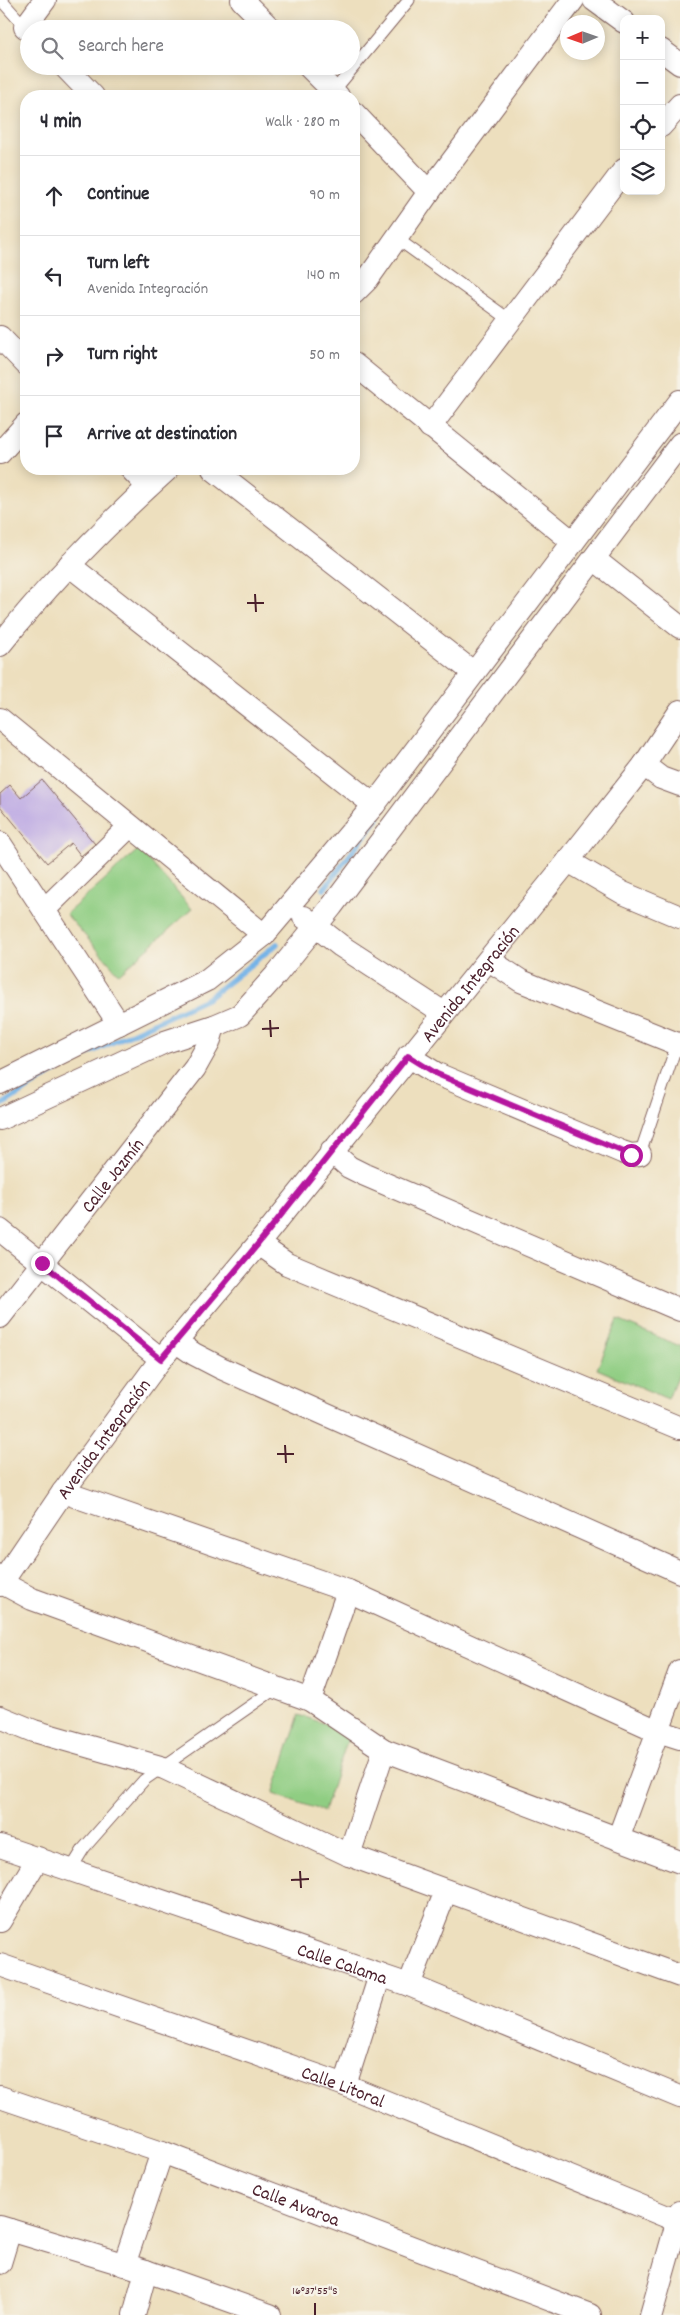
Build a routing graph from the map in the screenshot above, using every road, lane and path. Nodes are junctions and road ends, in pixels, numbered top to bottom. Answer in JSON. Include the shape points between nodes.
{"nodes":[{"id":1,"x":1,"y":0,"type":"edge"},
{"id":2,"x":45,"y":0,"type":"edge"},
{"id":3,"x":242,"y":0,"type":"edge"},
{"id":4,"x":409,"y":0,"type":"edge"},
{"id":5,"x":573,"y":0,"type":"edge"},
{"id":6,"x":594,"y":0,"type":"edge"},
{"id":7,"x":620,"y":19,"type":"edge"},
{"id":8,"x":20,"y":20,"type":"edge"},
{"id":9,"x":32,"y":20,"type":"edge"},
{"id":10,"x":262,"y":20,"type":"edge"},
{"id":11,"x":665,"y":53,"type":"edge"},
{"id":12,"x":360,"y":62,"type":"edge"},
{"id":13,"x":680,"y":64,"type":"edge"},
{"id":14,"x":73,"y":75,"type":"edge"},
{"id":15,"x":317,"y":75,"type":"edge"},
{"id":16,"x":350,"y":75,"type":"edge"},
{"id":17,"x":87,"y":90,"type":"edge"},
{"id":18,"x":331,"y":90,"type":"edge"},
{"id":19,"x":338,"y":90,"type":"edge"},
{"id":20,"x":680,"y":105,"type":"edge"},
{"id":21,"x":360,"y":119,"type":"edge"},
{"id":22,"x":665,"y":122,"type":"edge"},
{"id":23,"x":620,"y":175,"type":"edge"},
{"id":24,"x":429,"y":192,"type":"junction"},
{"id":25,"x":396,"y":238,"type":"junction"},
{"id":26,"x":360,"y":287,"type":"edge"},
{"id":27,"x":510,"y":320,"type":"junction"},
{"id":28,"x":0,"y":338,"type":"edge"},
{"id":29,"x":20,"y":358,"type":"edge"},
{"id":30,"x":360,"y":369,"type":"edge"},
{"id":31,"x":680,"y":401,"type":"edge"},
{"id":32,"x":430,"y":427,"type":"junction"},
{"id":33,"x":20,"y":431,"type":"edge"},
{"id":34,"x":680,"y":444,"type":"edge"},
{"id":35,"x":0,"y":453,"type":"edge"},
{"id":36,"x":137,"y":475,"type":"edge"},
{"id":37,"x":161,"y":475,"type":"edge"},
{"id":38,"x":220,"y":475,"type":"edge"},
{"id":39,"x":148,"y":486,"type":"junction"},
{"id":40,"x":573,"y":542,"type":"junction"},
{"id":41,"x":594,"y":559,"type":"junction"},
{"id":42,"x":69,"y":565,"type":"junction"},
{"id":43,"x":680,"y":627,"type":"edge"},
{"id":44,"x":0,"y":645,"type":"edge"},
{"id":45,"x":474,"y":673,"type":"junction"},
{"id":46,"x":680,"y":711,"type":"edge"},
{"id":47,"x":0,"y":719,"type":"edge"},
{"id":48,"x":644,"y":765,"type":"junction"},
{"id":49,"x":680,"y":785,"type":"edge"},
{"id":50,"x":374,"y":805,"type":"junction"},
{"id":51,"x":130,"y":826,"type":"junction"},
{"id":52,"x":0,"y":843,"type":"edge"},
{"id":53,"x":568,"y":861,"type":"junction"},
{"id":54,"x":290,"y":905,"type":"junction"},
{"id":55,"x":44,"y":910,"type":"junction"},
{"id":56,"x":680,"y":917,"type":"edge"},
{"id":57,"x":314,"y":927,"type":"junction"},
{"id":58,"x":264,"y":935,"type":"junction"},
{"id":59,"x":489,"y":960,"type":"junction"},
{"id":60,"x":444,"y":1013,"type":"junction"},
{"id":61,"x":119,"y":1024,"type":"junction"},
{"id":62,"x":214,"y":1026,"type":"junction"},
{"id":63,"x":679,"y":1044,"type":"edge"},
{"id":64,"x":408,"y":1056,"type":"junction"},
{"id":65,"x":0,"y":1083,"type":"edge"},
{"id":66,"x":0,"y":1119,"type":"edge"},
{"id":67,"x":331,"y":1151,"type":"junction"},
{"id":68,"x":640,"y":1154,"type":"joint"},
{"id":69,"x":0,"y":1230,"type":"edge"},
{"id":70,"x":258,"y":1244,"type":"junction"},
{"id":71,"x":42,"y":1263,"type":"junction"},
{"id":72,"x":680,"y":1310,"type":"edge"},
{"id":73,"x":0,"y":1316,"type":"edge"},
{"id":74,"x":175,"y":1341,"type":"junction"},
{"id":75,"x":161,"y":1359,"type":"junction"},
{"id":76,"x":680,"y":1428,"type":"edge"},
{"id":77,"x":63,"y":1492,"type":"junction"},
{"id":78,"x":680,"y":1572,"type":"edge"},
{"id":79,"x":1,"y":1584,"type":"edge"},
{"id":80,"x":348,"y":1591,"type":"junction"},
{"id":81,"x":680,"y":1670,"type":"edge"},
{"id":82,"x":275,"y":1689,"type":"junction"},
{"id":83,"x":310,"y":1700,"type":"junction"},
{"id":84,"x":0,"y":1717,"type":"edge"},
{"id":85,"x":658,"y":1731,"type":"junction"},
{"id":86,"x":680,"y":1738,"type":"edge"},
{"id":87,"x":384,"y":1750,"type":"junction"},
{"id":88,"x":164,"y":1768,"type":"junction"},
{"id":89,"x":618,"y":1839,"type":"junction"},
{"id":90,"x":0,"y":1846,"type":"edge"},
{"id":91,"x":348,"y":1855,"type":"junction"},
{"id":92,"x":38,"y":1858,"type":"junction"},
{"id":93,"x":680,"y":1862,"type":"edge"},
{"id":94,"x":71,"y":1869,"type":"junction"},
{"id":95,"x":446,"y":1891,"type":"junction"},
{"id":96,"x":0,"y":1922,"type":"edge"},
{"id":97,"x":0,"y":1965,"type":"edge"},
{"id":98,"x":380,"y":1975,"type":"junction"},
{"id":99,"x":680,"y":1976,"type":"edge"},
{"id":100,"x":409,"y":1985,"type":"junction"},
{"id":101,"x":345,"y":2084,"type":"junction"},
{"id":102,"x":0,"y":2097,"type":"edge"},
{"id":103,"x":680,"y":2097,"type":"edge"},
{"id":104,"x":162,"y":2152,"type":"junction"},
{"id":105,"x":679,"y":2218,"type":"edge"},
{"id":106,"x":5,"y":2228,"type":"edge"},
{"id":107,"x":0,"y":2263,"type":"edge"},
{"id":108,"x":124,"y":2265,"type":"junction"},
{"id":109,"x":146,"y":2271,"type":"junction"},
{"id":110,"x":134,"y":2315,"type":"edge"},
{"id":111,"x":270,"y":2315,"type":"edge"},
{"id":112,"x":590,"y":2315,"type":"edge"},
{"id":113,"x":651,"y":2315,"type":"edge"}],
"edges":[{"from":1,"to":8,"type":"lane"},
{"from":2,"to":9,"type":"street"},
{"from":3,"to":10,"type":"street"},
{"from":4,"to":12,"type":"lane"},
{"from":5,"to":24,"type":"street"},
{"from":6,"to":7,"type":"street"},
{"from":11,"to":13,"type":"street"},
{"from":14,"to":17,"type":"street"},
{"from":15,"to":18,"type":"street"},
{"from":16,"to":19,"type":"lane"},
{"from":20,"to":22,"type":"street"},
{"from":21,"to":24,"type":"street"},
{"from":23,"to":27,"type":"street"},
{"from":24,"to":25,"type":"street"},
{"from":25,"to":26,"type":"street"},
{"from":25,"to":27,"type":"lane"},
{"from":27,"to":32,"type":"street"},
{"from":28,"to":29,"type":"street"},
{"from":30,"to":32,"type":"street"},
{"from":31,"to":40,"type":"street"},
{"from":32,"to":40,"type":"street"},
{"from":33,"to":35,"type":"street"},
{"from":34,"to":41,"type":"street"},
{"from":36,"to":39,"type":"street"},
{"from":37,"to":39,"type":"street"},
{"from":38,"to":45,"type":"street"},
{"from":39,"to":42,"type":"street"},
{"from":40,"to":45,"type":"street"},
{"from":41,"to":43,"type":"street"},
{"from":41,"to":57,"type":"street"},
{"from":42,"to":44,"type":"street"},
{"from":42,"to":50,"type":"street"},
{"from":45,"to":50,"type":"street"},
{"from":46,"to":48,"type":"street","name":"Avenida Integración"},
{"from":47,"to":51,"type":"street"},
{"from":48,"to":49,"type":"street","via":[[661,778]]},
{"from":48,"to":53,"type":"street","name":"Avenida Integración"},
{"from":50,"to":54,"type":"street"},
{"from":51,"to":55,"type":"street"},
{"from":51,"to":58,"type":"street"},
{"from":52,"to":55,"type":"street"},
{"from":53,"to":56,"type":"street","via":[[623,893]]},
{"from":53,"to":59,"type":"street","name":"Avenida Integración"},
{"from":54,"to":57,"type":"street"},
{"from":54,"to":58,"type":"street"},
{"from":55,"to":61,"type":"street"},
{"from":57,"to":60,"type":"street"},
{"from":57,"to":62,"type":"street","via":[[240,1015]]},
{"from":58,"to":61,"type":"street","via":[[207,980]]},
{"from":59,"to":60,"type":"street","name":"Avenida Integración"},
{"from":59,"to":63,"type":"street","via":[[521,981]]},
{"from":60,"to":64,"type":"street","name":"Avenida Integración"},
{"from":61,"to":65,"type":"street"},
{"from":62,"to":66,"type":"street","via":[[165,1042]]},
{"from":62,"to":71,"type":"street","name":"Calle Jazmín","via":[[210,1043],[195,1068]]},
{"from":63,"to":68,"type":"lane"},
{"from":64,"to":67,"type":"street","name":"Avenida Integración"},
{"from":64,"to":68,"type":"street","via":[[437,1074],[622,1152]]},
{"from":67,"to":70,"type":"street","name":"Avenida Integración"},
{"from":67,"to":72,"type":"street","via":[[364,1174]]},
{"from":69,"to":71,"type":"street"},
{"from":70,"to":74,"type":"street","name":"Avenida Integración"},
{"from":70,"to":76,"type":"street","via":[[288,1264]]},
{"from":71,"to":73,"type":"street","name":"Calle Jazmín"},
{"from":71,"to":75,"type":"street"},
{"from":74,"to":75,"type":"street","name":"Avenida Integración"},
{"from":74,"to":78,"type":"street","via":[[221,1368]]},
{"from":75,"to":77,"type":"street","name":"Avenida Integración"},
{"from":77,"to":79,"type":"street","name":"Avenida Integración"},
{"from":77,"to":80,"type":"street"},
{"from":79,"to":82,"type":"street","via":[[32,1599]]},
{"from":80,"to":83,"type":"street"},
{"from":80,"to":85,"type":"street"},
{"from":81,"to":85,"type":"street"},
{"from":82,"to":83,"type":"street"},
{"from":82,"to":88,"type":"lane"},
{"from":83,"to":87,"type":"street"},
{"from":84,"to":88,"type":"street","via":[[34,1731]]},
{"from":85,"to":86,"type":"street"},
{"from":85,"to":89,"type":"street"},
{"from":87,"to":89,"type":"street"},
{"from":87,"to":91,"type":"street"},
{"from":88,"to":91,"type":"street"},
{"from":88,"to":94,"type":"lane","via":[[144,1780],[123,1801]]},
{"from":89,"to":93,"type":"street"},
{"from":90,"to":92,"type":"street","name":"Calle Calama"},
{"from":91,"to":95,"type":"street"},
{"from":92,"to":94,"type":"street","name":"Calle Calama"},
{"from":92,"to":96,"type":"street"},
{"from":94,"to":98,"type":"street","name":"Calle Calama"},
{"from":95,"to":99,"type":"street"},
{"from":95,"to":100,"type":"street"},
{"from":97,"to":101,"type":"street","name":"Calle Litoral"},
{"from":98,"to":100,"type":"street","name":"Calle Calama"},
{"from":98,"to":101,"type":"street"},
{"from":100,"to":103,"type":"street","name":"Calle Calama"},
{"from":101,"to":105,"type":"street","name":"Calle Litoral"},
{"from":102,"to":104,"type":"street","name":"Calle Avaroa"},
{"from":104,"to":108,"type":"street"},
{"from":104,"to":112,"type":"street","name":"Calle Avaroa"},
{"from":105,"to":113,"type":"street"},
{"from":106,"to":107,"type":"street"},
{"from":106,"to":108,"type":"street"},
{"from":108,"to":109,"type":"street"},
{"from":109,"to":110,"type":"street"},
{"from":109,"to":111,"type":"street"}]}
